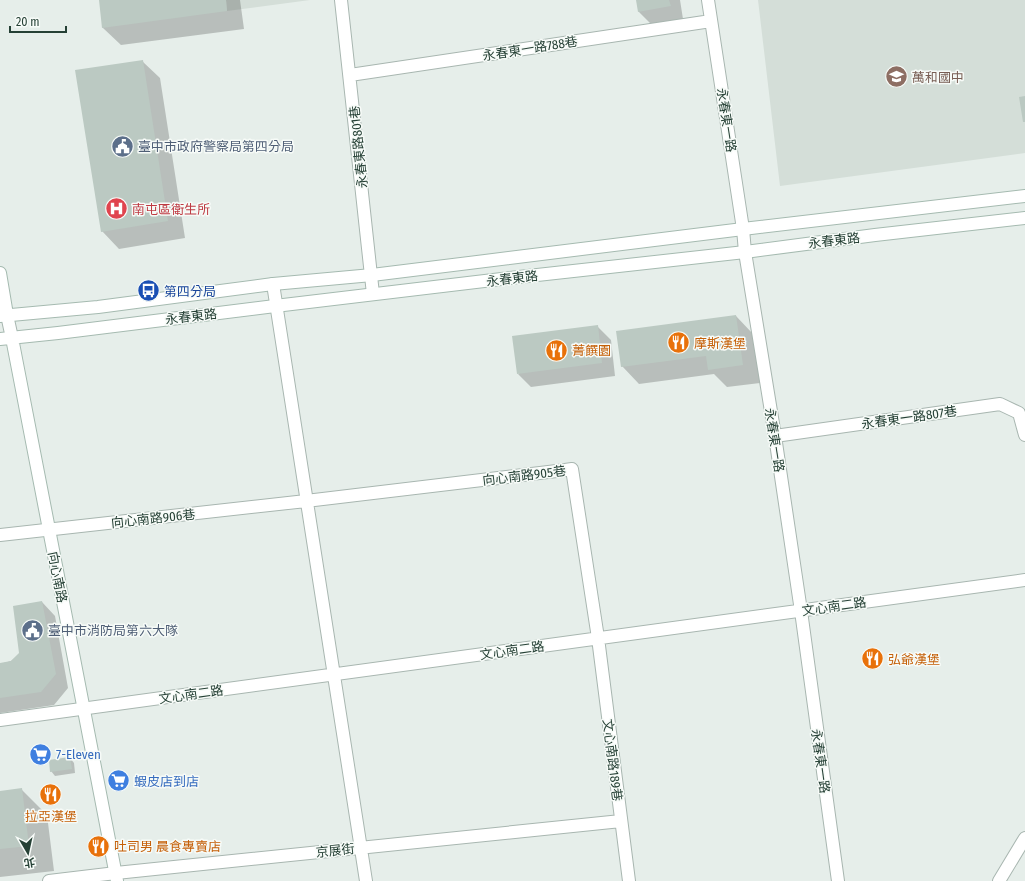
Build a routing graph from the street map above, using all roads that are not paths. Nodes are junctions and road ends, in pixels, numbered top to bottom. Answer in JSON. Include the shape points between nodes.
{"nodes":[{"id":1,"x":341,"y":0,"type":"edge"},
{"id":2,"x":708,"y":0,"type":"edge"},
{"id":3,"x":711,"y":20,"type":"junction"},
{"id":4,"x":350,"y":75,"type":"junction"},
{"id":5,"x":1025,"y":196,"type":"edge"},
{"id":6,"x":1025,"y":218,"type":"edge"},
{"id":7,"x":744,"y":229,"type":"junction"},
{"id":8,"x":745,"y":252,"type":"junction"},
{"id":9,"x":0,"y":273,"type":"edge"},
{"id":10,"x":372,"y":275,"type":"junction"},
{"id":11,"x":273,"y":284,"type":"junction"},
{"id":12,"x":373,"y":294,"type":"junction"},
{"id":13,"x":276,"y":306,"type":"junction"},
{"id":14,"x":3,"y":316,"type":"edge"},
{"id":15,"x":6,"y":339,"type":"edge"},
{"id":16,"x":775,"y":436,"type":"junction"},
{"id":17,"x":1025,"y":436,"type":"edge"},
{"id":18,"x":306,"y":501,"type":"junction"},
{"id":19,"x":49,"y":530,"type":"junction"},
{"id":20,"x":0,"y":535,"type":"edge"},
{"id":21,"x":1025,"y":580,"type":"edge"},
{"id":22,"x":801,"y":611,"type":"junction"},
{"id":23,"x":598,"y":638,"type":"junction"},
{"id":24,"x":334,"y":675,"type":"junction"},
{"id":25,"x":83,"y":709,"type":"junction"},
{"id":26,"x":0,"y":720,"type":"edge"},
{"id":27,"x":621,"y":821,"type":"junction"},
{"id":28,"x":1025,"y":838,"type":"edge"},
{"id":29,"x":361,"y":848,"type":"junction"},
{"id":30,"x":116,"y":877,"type":"edge"},
{"id":31,"x":49,"y":881,"type":"edge"},
{"id":32,"x":366,"y":881,"type":"edge"},
{"id":33,"x":629,"y":881,"type":"edge"},
{"id":34,"x":838,"y":881,"type":"edge"},
{"id":35,"x":999,"y":881,"type":"edge"}],
"edges":[{"from":1,"to":4,"type":"street","name":"永春東路801巷"},
{"from":2,"to":3,"type":"street","name":"永春東一路"},
{"from":3,"to":4,"type":"street","name":"永春東一路788巷"},
{"from":3,"to":7,"type":"street","name":"永春東一路"},
{"from":4,"to":10,"type":"street","name":"永春東路801巷"},
{"from":5,"to":7,"type":"street","name":"永春東路"},
{"from":6,"to":8,"type":"street","name":"永春東路"},
{"from":7,"to":8,"type":"street","name":"永春東一路"},
{"from":7,"to":10,"type":"street","name":"永春東路"},
{"from":8,"to":12,"type":"street","name":"永春東路"},
{"from":8,"to":16,"type":"street","name":"永春東一路"},
{"from":9,"to":14,"type":"street","name":"向心南路"},
{"from":10,"to":11,"type":"street","name":"永春東路"},
{"from":10,"to":12,"type":"street","name":"永春東路801巷"},
{"from":11,"to":13,"type":"street"},
{"from":11,"to":14,"type":"street","name":"永春東路","via":[[98,307]]},
{"from":12,"to":13,"type":"street","name":"永春東路"},
{"from":13,"to":15,"type":"street","name":"永春東路"},
{"from":13,"to":18,"type":"street"},
{"from":14,"to":15,"type":"street","name":"向心南路"},
{"from":15,"to":19,"type":"street","name":"向心南路"},
{"from":16,"to":17,"type":"street","name":"永春東一路807巷","via":[[1000,404],[1019,413]]},
{"from":16,"to":22,"type":"street","name":"永春東一路"},
{"from":18,"to":19,"type":"street","name":"向心南路906巷"},
{"from":18,"to":23,"type":"street","name":"向心南路905巷","via":[[572,469]]},
{"from":18,"to":24,"type":"street"},
{"from":19,"to":20,"type":"street","name":"向心南路906巷"},
{"from":19,"to":25,"type":"street","name":"向心南路"},
{"from":21,"to":22,"type":"street","name":"文心南二路"},
{"from":22,"to":23,"type":"street","name":"文心南二路"},
{"from":22,"to":34,"type":"street","name":"永春東一路"},
{"from":23,"to":24,"type":"street","name":"文心南二路"},
{"from":23,"to":27,"type":"street","name":"文心南路189巷"},
{"from":24,"to":25,"type":"street","name":"文心南二路"},
{"from":24,"to":29,"type":"street"},
{"from":25,"to":26,"type":"street","name":"文心南二路"},
{"from":25,"to":30,"type":"street","name":"向心南路"},
{"from":27,"to":29,"type":"street","name":"京展街"},
{"from":27,"to":33,"type":"street","name":"文心南路189巷"},
{"from":28,"to":35,"type":"street"},
{"from":29,"to":30,"type":"street","name":"京展街"},
{"from":29,"to":32,"type":"street"},
{"from":30,"to":31,"type":"street","name":"京展街"}]}
